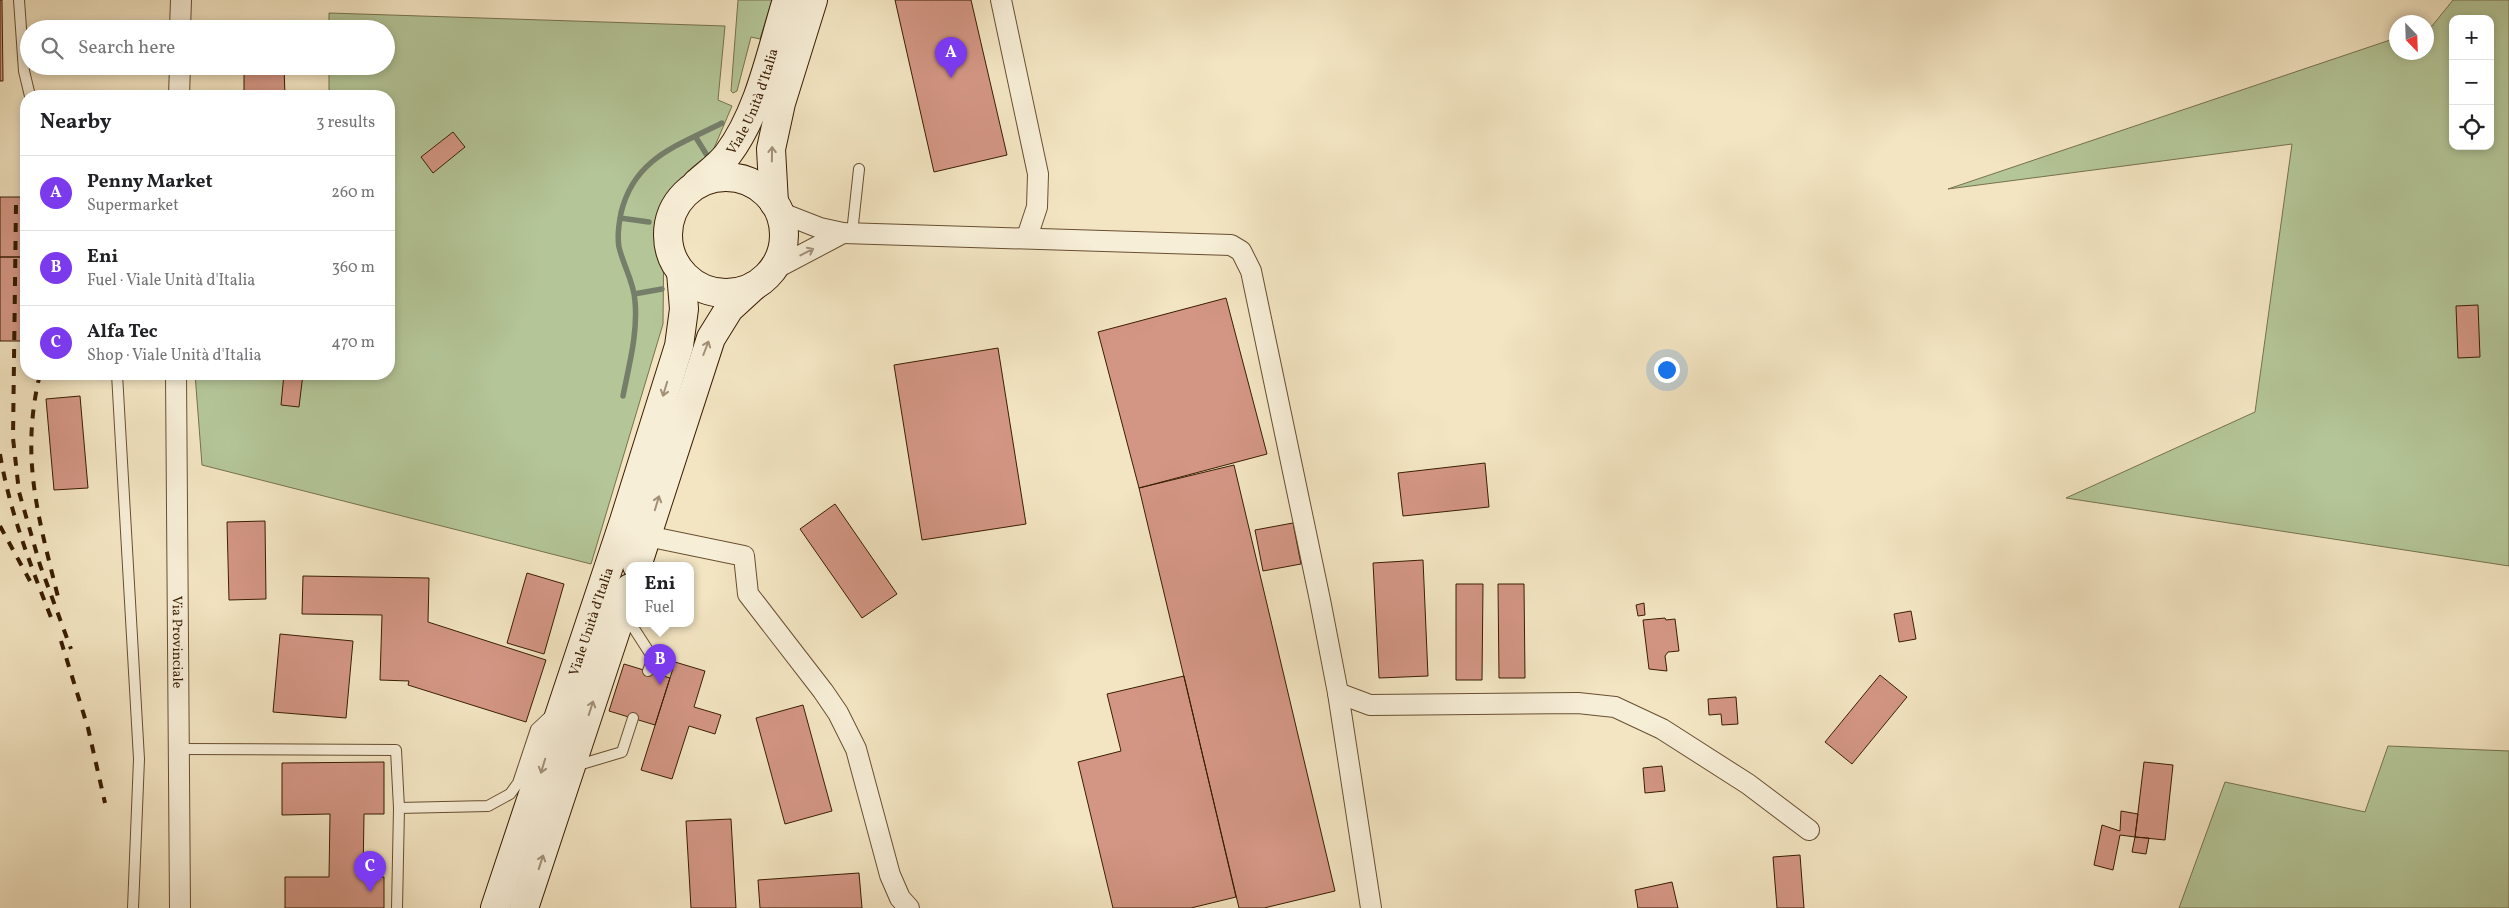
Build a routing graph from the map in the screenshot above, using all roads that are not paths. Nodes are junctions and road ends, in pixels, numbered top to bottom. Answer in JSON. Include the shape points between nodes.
{"nodes":[{"id":1,"x":19,"y":0,"type":"edge"},
{"id":2,"x":181,"y":0,"type":"edge"},
{"id":3,"x":787,"y":0,"type":"edge"},
{"id":4,"x":813,"y":0,"type":"edge"},
{"id":5,"x":1001,"y":0,"type":"edge"},
{"id":6,"x":20,"y":20,"type":"edge"},
{"id":7,"x":180,"y":20,"type":"edge"},
{"id":8,"x":25,"y":75,"type":"edge"},
{"id":9,"x":180,"y":75,"type":"edge"},
{"id":10,"x":29,"y":90,"type":"edge"},
{"id":11,"x":179,"y":90,"type":"edge"},
{"id":12,"x":859,"y":169,"type":"dead end"},
{"id":13,"x":692,"y":188,"type":"junction"},
{"id":14,"x":777,"y":207,"type":"junction"},
{"id":15,"x":848,"y":233,"type":"junction"},
{"id":16,"x":1027,"y":237,"type":"junction"},
{"id":17,"x":681,"y":272,"type":"junction"},
{"id":18,"x":763,"y":278,"type":"junction"},
{"id":19,"x":117,"y":380,"type":"edge"},
{"id":20,"x":176,"y":380,"type":"edge"},
{"id":21,"x":647,"y":536,"type":"junction"},
{"id":22,"x":638,"y":562,"type":"edge"},
{"id":23,"x":626,"y":617,"type":"edge"},
{"id":24,"x":636,"y":627,"type":"edge"},
{"id":25,"x":648,"y":671,"type":"dead end"},
{"id":26,"x":1338,"y":693,"type":"junction"},
{"id":27,"x":561,"y":707,"type":"junction"},
{"id":28,"x":633,"y":718,"type":"dead end"},
{"id":29,"x":178,"y":749,"type":"junction"},
{"id":30,"x":572,"y":767,"type":"junction"},
{"id":31,"x":399,"y":808,"type":"junction"},
{"id":32,"x":1809,"y":830,"type":"dead end"},
{"id":33,"x":133,"y":908,"type":"edge"},
{"id":34,"x":180,"y":908,"type":"edge"},
{"id":35,"x":397,"y":908,"type":"edge"},
{"id":36,"x":495,"y":908,"type":"edge"},
{"id":37,"x":524,"y":908,"type":"edge"},
{"id":38,"x":909,"y":908,"type":"edge"},
{"id":39,"x":1371,"y":908,"type":"edge"}],
"edges":[{"from":1,"to":6,"type":"lane"},
{"from":2,"to":7,"type":"street"},
{"from":3,"to":13,"type":"main road","name":"Viale Unità d'Italia","via":[[744,127],[727,156]]},
{"from":14,"to":4,"type":"main road","name":"Viale Unità d'Italia","one_way":true,"via":[[772,149],[781,103]]},
{"from":5,"to":16,"type":"street","via":[[1038,174],[1036,207]]},
{"from":8,"to":10,"type":"lane"},
{"from":9,"to":11,"type":"street"},
{"from":12,"to":15,"type":"lane"},
{"from":13,"to":14,"type":"main road","name":"Viale Unità d'Italia","via":[[709,180],[727,177],[745,180],[762,189]]},
{"from":13,"to":17,"type":"main road","name":"Viale Unità d'Italia","via":[[679,201],[670,218],[668,237],[671,255]]},
{"from":14,"to":15,"type":"street","via":[[820,228]]},
{"from":14,"to":18,"type":"main road","name":"Viale Unità d'Italia","via":[[784,243],[779,258]]},
{"from":15,"to":16,"type":"street"},
{"from":18,"to":15,"type":"street","one_way":true},
{"from":16,"to":26,"type":"street","via":[[1222,243],[1241,251],[1247,260],[1255,289]]},
{"from":17,"to":18,"type":"main road","name":"Viale Unità d'Italia","via":[[696,285],[716,292],[736,292]]},
{"from":17,"to":27,"type":"main road","name":"Viale Unità d'Italia","one_way":true,"via":[[684,309],[679,346]]},
{"from":21,"to":18,"type":"main road","name":"Viale Unità d'Italia","one_way":true,"via":[[710,338],[729,309]]},
{"from":19,"to":33,"type":"lane","via":[[140,759]]},
{"from":20,"to":29,"type":"street","name":"Via Provinciale"},
{"from":21,"to":22,"type":"main road","name":"Viale Unità d'Italia"},
{"from":21,"to":38,"type":"street","via":[[744,556],[748,594],[823,691],[856,749],[890,875],[900,898]]},
{"from":30,"to":23,"type":"main road","name":"Viale Unità d'Italia","one_way":true},
{"from":24,"to":25,"type":"lane","via":[[652,658]]},
{"from":26,"to":32,"type":"street","via":[[1370,705],[1578,703],[1615,706],[1662,729],[1748,784]]},
{"from":26,"to":39,"type":"street"},
{"from":27,"to":31,"type":"lane","via":[[536,729],[518,783],[510,794],[488,806]]},
{"from":27,"to":36,"type":"main road","name":"Viale Unità d'Italia","one_way":true,"via":[[518,846]]},
{"from":28,"to":30,"type":"lane","via":[[622,752]]},
{"from":29,"to":31,"type":"lane","via":[[396,750]]},
{"from":29,"to":34,"type":"street","name":"Via Provinciale"},
{"from":37,"to":30,"type":"main road","name":"Viale Unità d'Italia","one_way":true},
{"from":31,"to":35,"type":"lane"}]}
